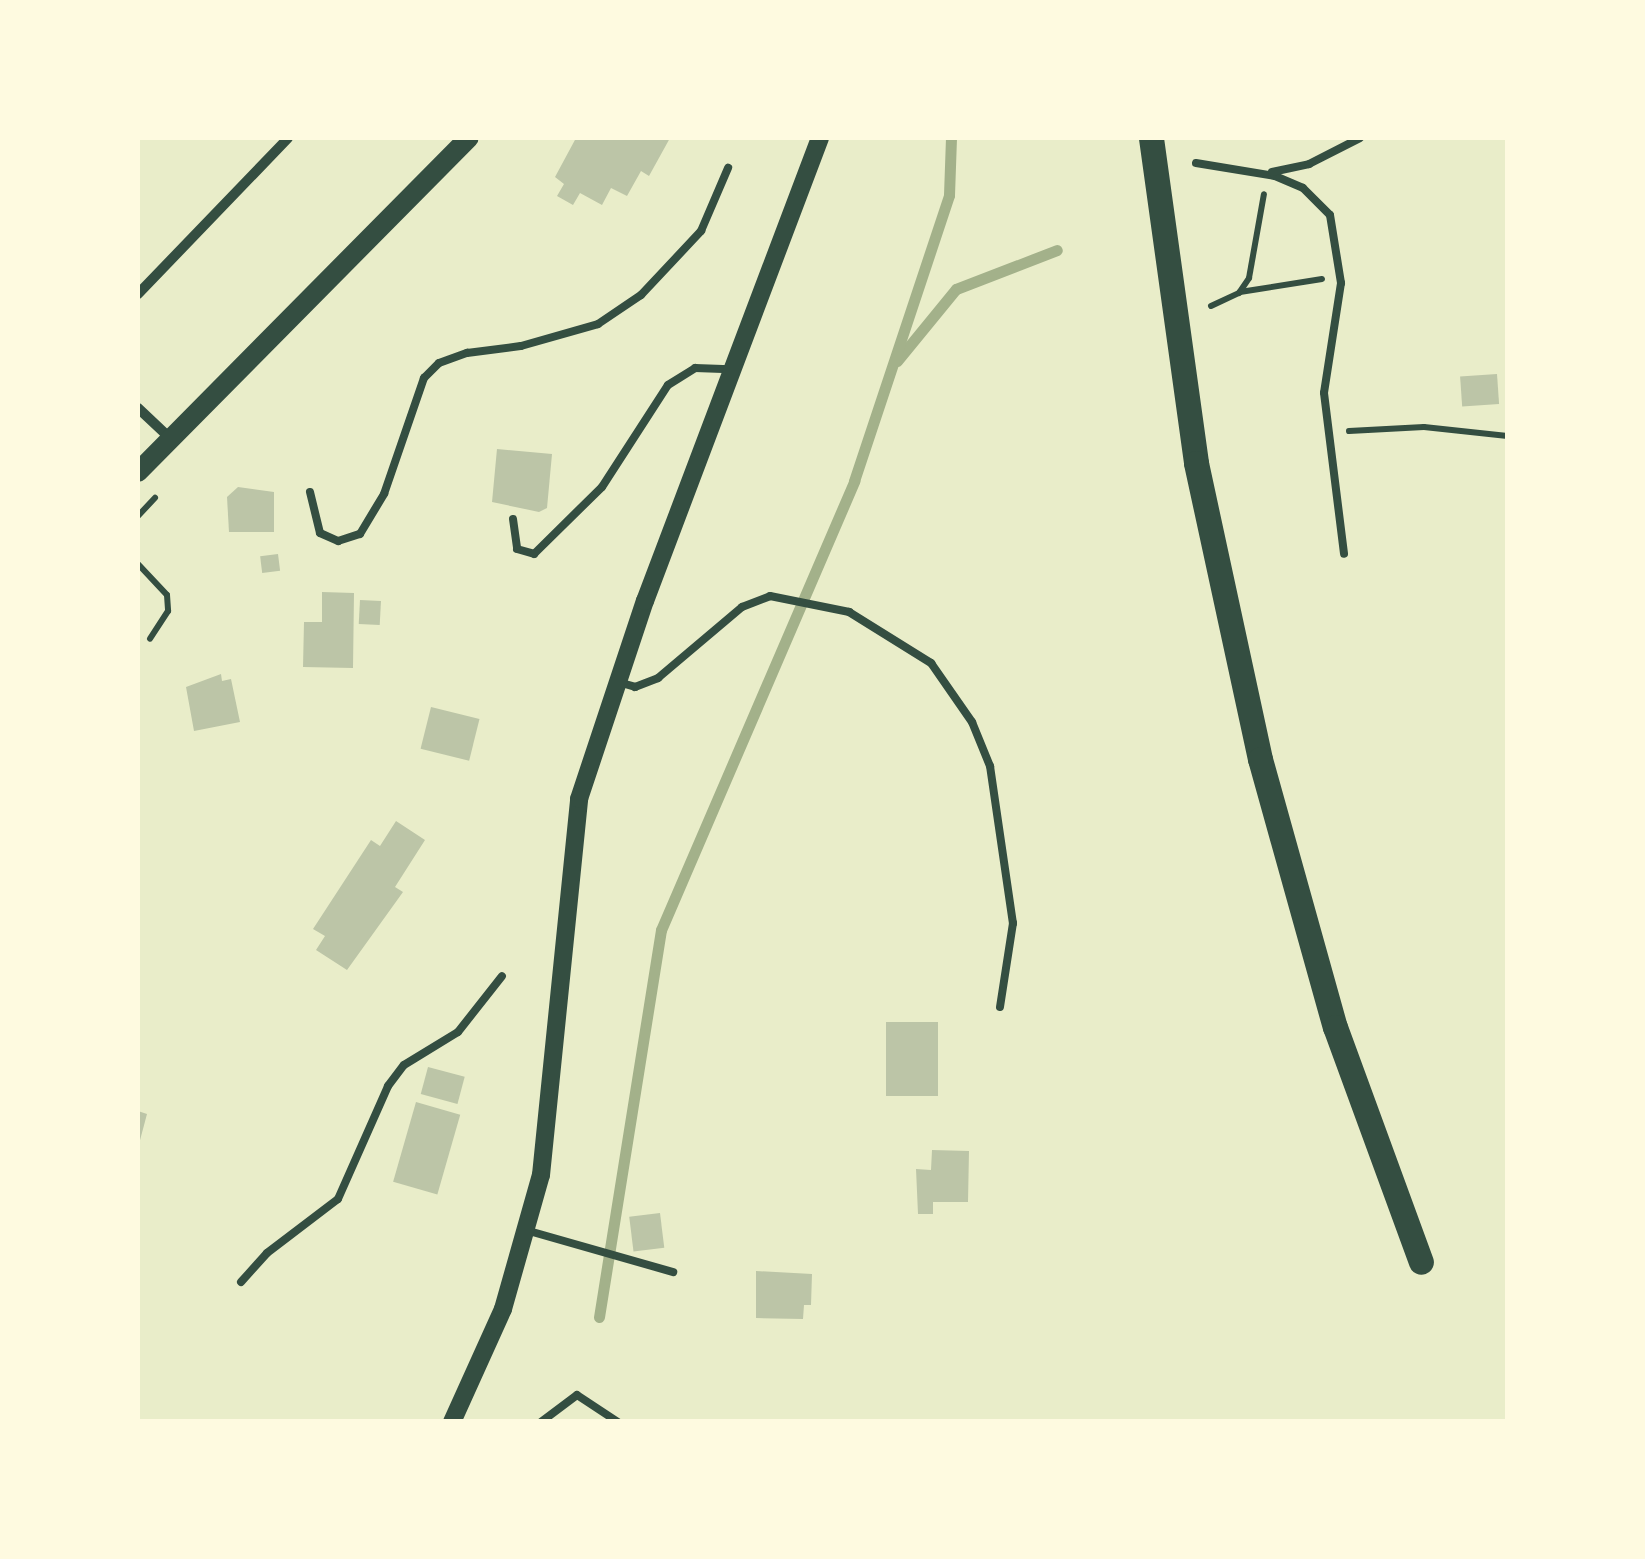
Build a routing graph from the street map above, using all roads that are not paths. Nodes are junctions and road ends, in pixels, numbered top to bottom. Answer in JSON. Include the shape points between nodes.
{"nodes":[{"id":1,"x":288,"y":138,"type":"edge"},
{"id":2,"x":469,"y":138,"type":"edge"},
{"id":3,"x":820,"y":138,"type":"edge"},
{"id":4,"x":1151,"y":138,"type":"edge"},
{"id":5,"x":1360,"y":138,"type":"edge"},
{"id":6,"x":1196,"y":163,"type":"dead end"},
{"id":7,"x":728,"y":168,"type":"dead end"},
{"id":8,"x":1266,"y":173,"type":"junction"},
{"id":9,"x":138,"y":294,"type":"edge"},
{"id":10,"x":734,"y":370,"type":"junction"},
{"id":11,"x":138,"y":408,"type":"edge"},
{"id":12,"x":171,"y":439,"type":"junction"},
{"id":13,"x":138,"y":472,"type":"edge"},
{"id":14,"x":310,"y":492,"type":"dead end"},
{"id":15,"x":513,"y":519,"type":"dead end"},
{"id":16,"x":1344,"y":554,"type":"dead end"},
{"id":17,"x":618,"y":682,"type":"junction"},
{"id":18,"x":502,"y":976,"type":"dead end"},
{"id":19,"x":1000,"y":1007,"type":"dead end"},
{"id":20,"x":529,"y":1231,"type":"junction"},
{"id":21,"x":1421,"y":1262,"type":"dead end"},
{"id":22,"x":673,"y":1272,"type":"dead end"},
{"id":23,"x":241,"y":1282,"type":"dead end"},
{"id":24,"x":452,"y":1422,"type":"edge"},
{"id":25,"x":541,"y":1422,"type":"edge"},
{"id":26,"x":618,"y":1422,"type":"edge"}],
"edges":[{"from":1,"to":9,"type":"street"},
{"from":2,"to":12,"type":"main road"},
{"from":3,"to":10,"type":"street"},
{"from":4,"to":21,"type":"main road","via":[[1193,446],[1260,759],[1335,1027]]},
{"from":5,"to":8,"type":"lane","via":[[1309,164]]},
{"from":6,"to":8,"type":"lane"},
{"from":7,"to":14,"type":"lane","via":[[700,231],[642,295],[598,324],[466,353],[424,378],[384,494],[360,534],[328,539],[315,522]]},
{"from":8,"to":16,"type":"lane","via":[[1303,188],[1330,215],[1342,277],[1324,392]]},
{"from":10,"to":15,"type":"lane","via":[[695,368],[668,385],[580,512],[534,554],[517,549]]},
{"from":10,"to":17,"type":"street"},
{"from":11,"to":12,"type":"street"},
{"from":12,"to":13,"type":"main road"},
{"from":17,"to":19,"type":"lane","via":[[635,688],[658,678],[742,607],[770,596],[849,612],[931,663],[972,722],[990,766],[1013,923]]},
{"from":17,"to":20,"type":"street","via":[[579,799],[570,852],[549,1112]]},
{"from":18,"to":23,"type":"lane","via":[[458,1032],[404,1065],[388,1086],[338,1199],[267,1253]]},
{"from":20,"to":22,"type":"lane"},
{"from":20,"to":24,"type":"street","via":[[473,1386]]},
{"from":25,"to":26,"type":"lane","via":[[577,1395]]}]}
